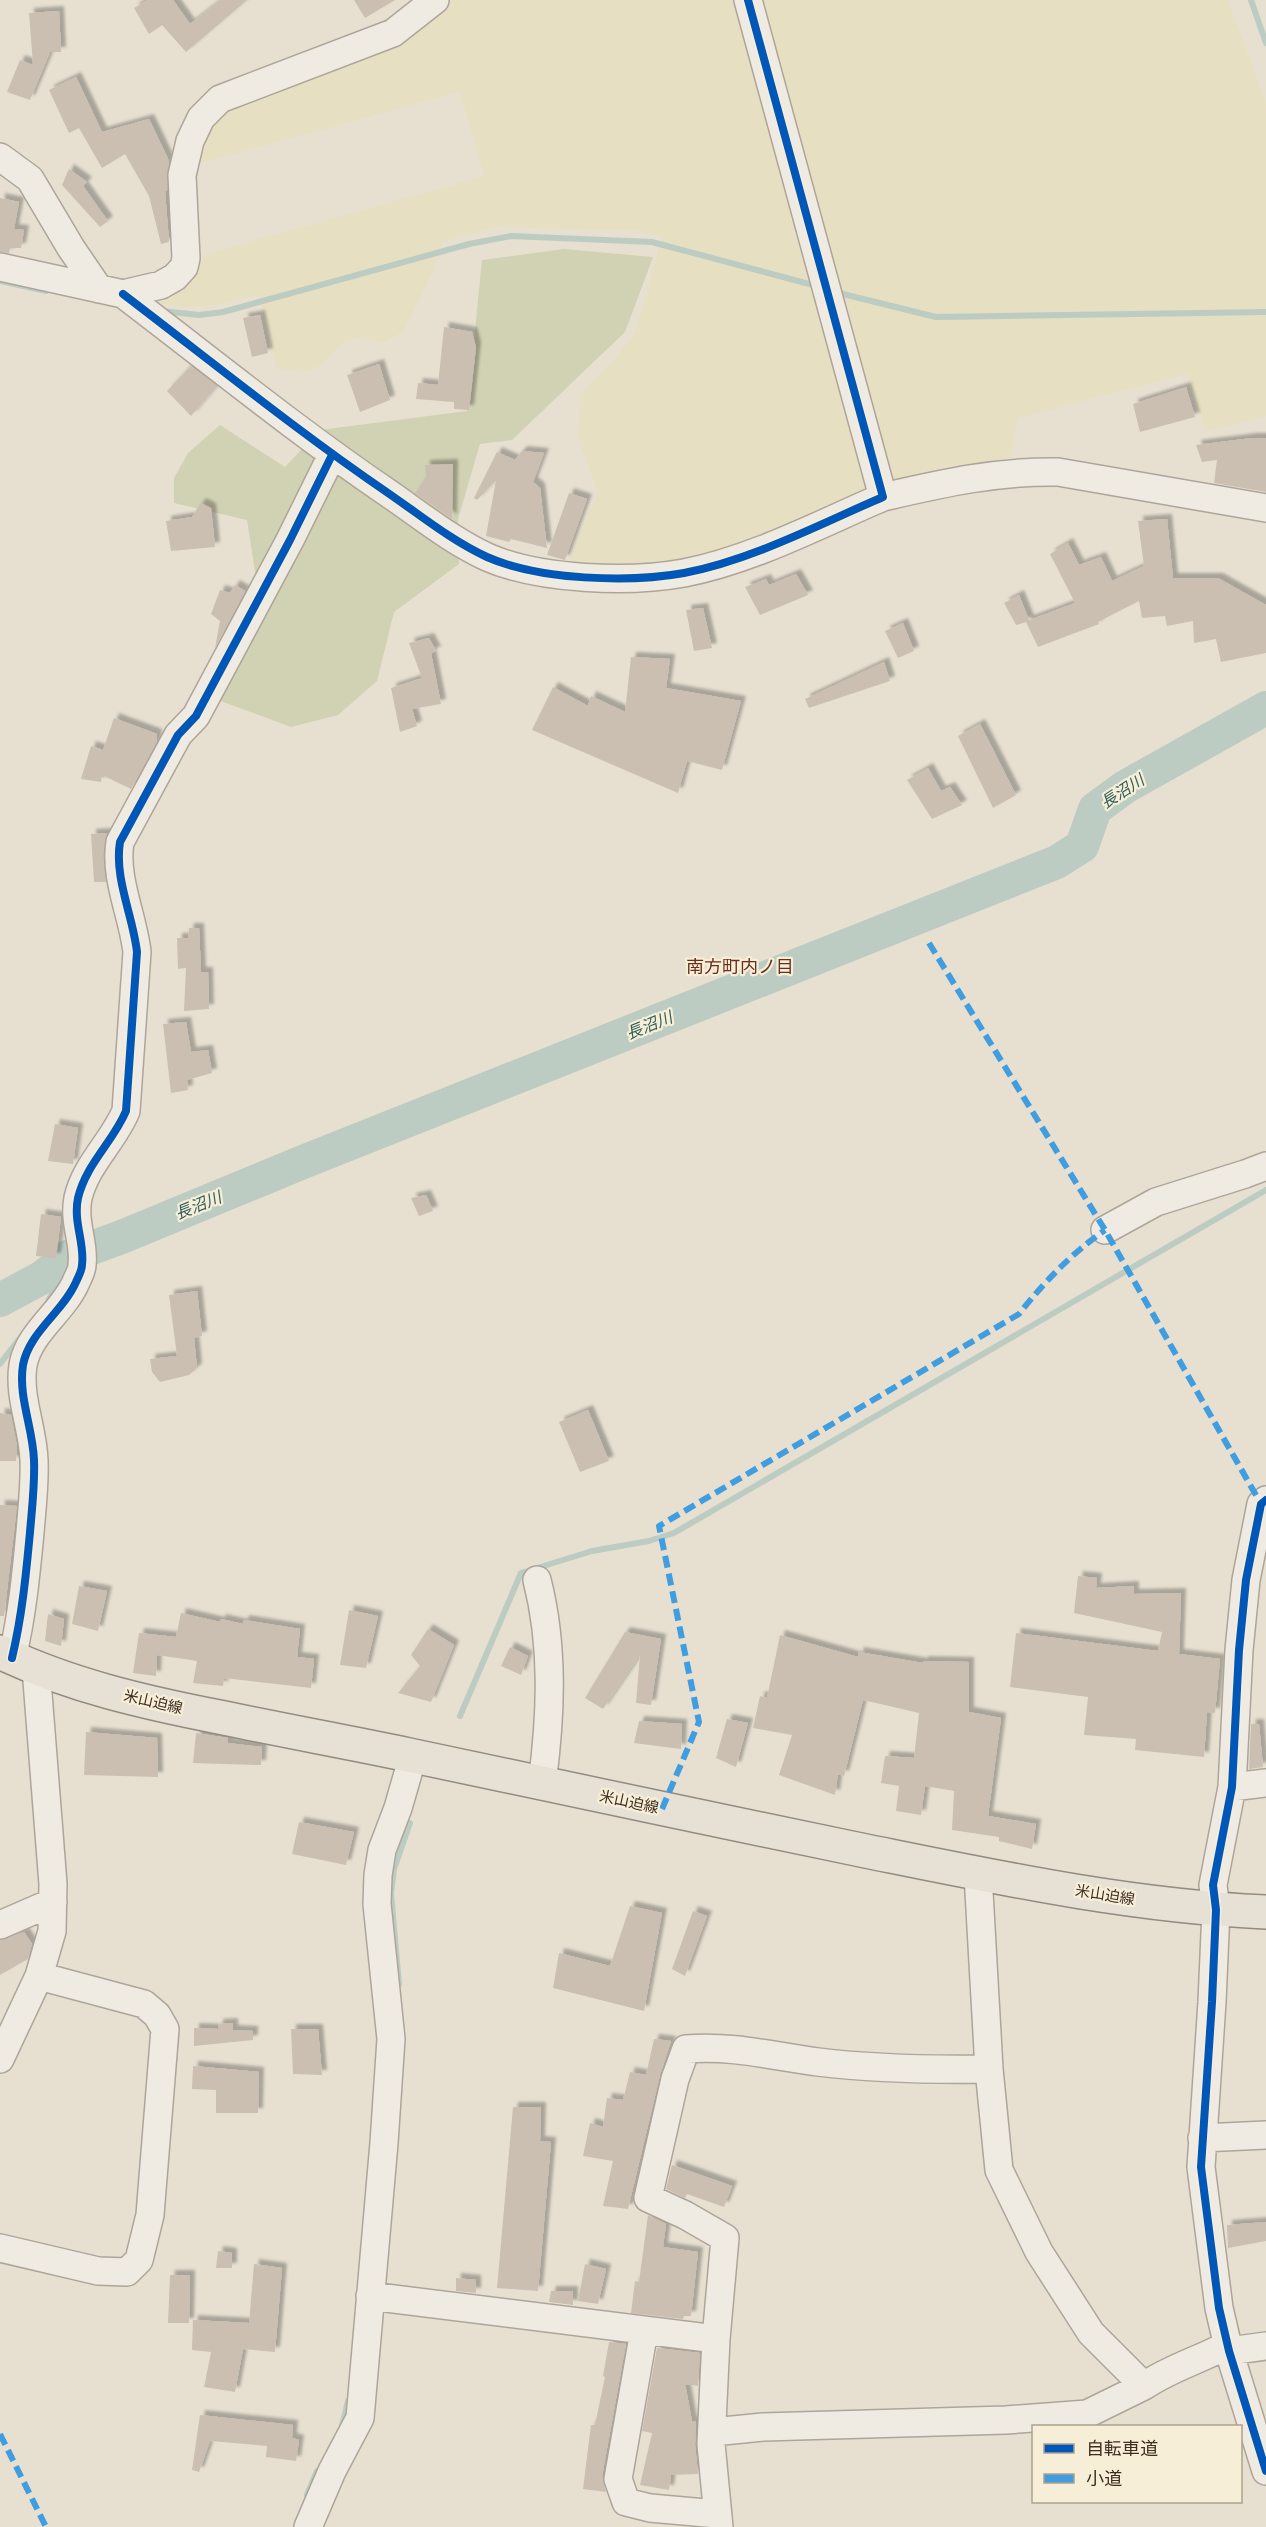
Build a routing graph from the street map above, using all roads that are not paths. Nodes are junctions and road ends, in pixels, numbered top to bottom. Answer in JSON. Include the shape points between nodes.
{"nodes":[{"id":1,"x":435,"y":0,"type":"edge"},
{"id":2,"x":748,"y":0,"type":"edge"},
{"id":3,"x":0,"y":158,"type":"edge"},
{"id":4,"x":0,"y":267,"type":"edge"},
{"id":5,"x":111,"y":292,"type":"junction"},
{"id":6,"x":332,"y":455,"type":"junction"},
{"id":7,"x":884,"y":497,"type":"junction"},
{"id":8,"x":1266,"y":508,"type":"edge"},
{"id":9,"x":1266,"y":1166,"type":"edge"},
{"id":10,"x":1105,"y":1230,"type":"dead end"},
{"id":11,"x":1266,"y":1500,"type":"edge"},
{"id":12,"x":537,"y":1580,"type":"dead end"},
{"id":13,"x":16,"y":1659,"type":"edge"},
{"id":14,"x":419,"y":1758,"type":"junction"},
{"id":15,"x":542,"y":1783,"type":"junction"},
{"id":16,"x":1266,"y":1783,"type":"edge"},
{"id":17,"x":1232,"y":1787,"type":"junction"},
{"id":18,"x":978,"y":1874,"type":"junction"},
{"id":19,"x":53,"y":1902,"type":"junction"},
{"id":20,"x":1216,"y":1910,"type":"junction"},
{"id":21,"x":1266,"y":1912,"type":"edge"},
{"id":22,"x":0,"y":1925,"type":"edge"},
{"id":23,"x":39,"y":1976,"type":"junction"},
{"id":24,"x":0,"y":2059,"type":"edge"},
{"id":25,"x":989,"y":2069,"type":"junction"},
{"id":26,"x":1266,"y":2135,"type":"edge"},
{"id":27,"x":1202,"y":2138,"type":"junction"},
{"id":28,"x":0,"y":2248,"type":"edge"},
{"id":29,"x":370,"y":2296,"type":"junction"},
{"id":30,"x":644,"y":2331,"type":"junction"},
{"id":31,"x":716,"y":2339,"type":"junction"},
{"id":32,"x":1266,"y":2346,"type":"edge"},
{"id":33,"x":1228,"y":2348,"type":"junction"},
{"id":34,"x":1144,"y":2386,"type":"junction"},
{"id":35,"x":713,"y":2433,"type":"junction"},
{"id":36,"x":1266,"y":2471,"type":"edge"},
{"id":37,"x":718,"y":2521,"type":"edge"},
{"id":38,"x":308,"y":2527,"type":"edge"}],
"edges":[{"from":1,"to":5,"type":"street","via":[[393,33],[220,99],[201,118],[190,141],[182,175],[184,267],[161,285]]},
{"from":2,"to":7,"type":"street"},
{"from":3,"to":5,"type":"street","via":[[30,179],[71,248]]},
{"from":4,"to":5,"type":"street"},
{"from":5,"to":6,"type":"street"},
{"from":6,"to":7,"type":"street","via":[[488,558],[514,567],[582,577],[648,578],[714,566]]},
{"from":6,"to":13,"type":"street","via":[[196,716],[173,744],[120,843],[117,858],[137,952],[126,1111],[118,1129],[93,1162],[79,1197],[76,1220],[82,1265],[71,1294],[35,1336],[23,1365],[23,1396],[34,1446],[35,1476]]},
{"from":7,"to":8,"type":"street","via":[[974,477],[1029,471],[1058,472]]},
{"from":9,"to":10,"type":"street","via":[[1156,1202]]},
{"from":11,"to":17,"type":"street","via":[[1261,1504],[1246,1580]]},
{"from":12,"to":15,"type":"street","via":[[547,1629],[548,1667],[549,1729]]},
{"from":13,"to":14,"type":"main road","name":"米山迫線","via":[[143,1701]]},
{"from":13,"to":19,"type":"street"},
{"from":14,"to":15,"type":"main road","name":"米山迫線"},
{"from":14,"to":29,"type":"street","via":[[382,1850],[378,1875],[377,1904],[391,2039]]},
{"from":15,"to":18,"type":"main road","name":"米山迫線"},
{"from":16,"to":17,"type":"street"},
{"from":17,"to":20,"type":"street","via":[[1213,1885]]},
{"from":18,"to":20,"type":"main road","name":"米山迫線"},
{"from":18,"to":25,"type":"street"},
{"from":19,"to":22,"type":"street"},
{"from":19,"to":23,"type":"street","via":[[52,1931]]},
{"from":20,"to":21,"type":"main road","name":"米山迫線"},
{"from":20,"to":27,"type":"street"},
{"from":23,"to":24,"type":"street"},
{"from":23,"to":28,"type":"street","via":[[144,2004],[157,2015],[165,2030],[150,2215],[139,2260],[127,2272],[98,2271]]},
{"from":25,"to":31,"type":"street","via":[[898,2070],[715,2046],[686,2049],[675,2079],[648,2198],[725,2238]]},
{"from":25,"to":34,"type":"street","via":[[999,2170],[1039,2252],[1091,2333]]},
{"from":26,"to":27,"type":"street"},
{"from":27,"to":33,"type":"street","via":[[1201,2167]]},
{"from":29,"to":30,"type":"street"},
{"from":29,"to":38,"type":"street","via":[[360,2418]]},
{"from":30,"to":31,"type":"street"},
{"from":30,"to":37,"type":"street","via":[[618,2479],[626,2502]]},
{"from":31,"to":35,"type":"street"},
{"from":32,"to":33,"type":"street"},
{"from":33,"to":34,"type":"street","via":[[1163,2373]]},
{"from":33,"to":36,"type":"street"},
{"from":34,"to":35,"type":"street","via":[[1087,2414],[763,2427]]},
{"from":35,"to":37,"type":"street"}]}
